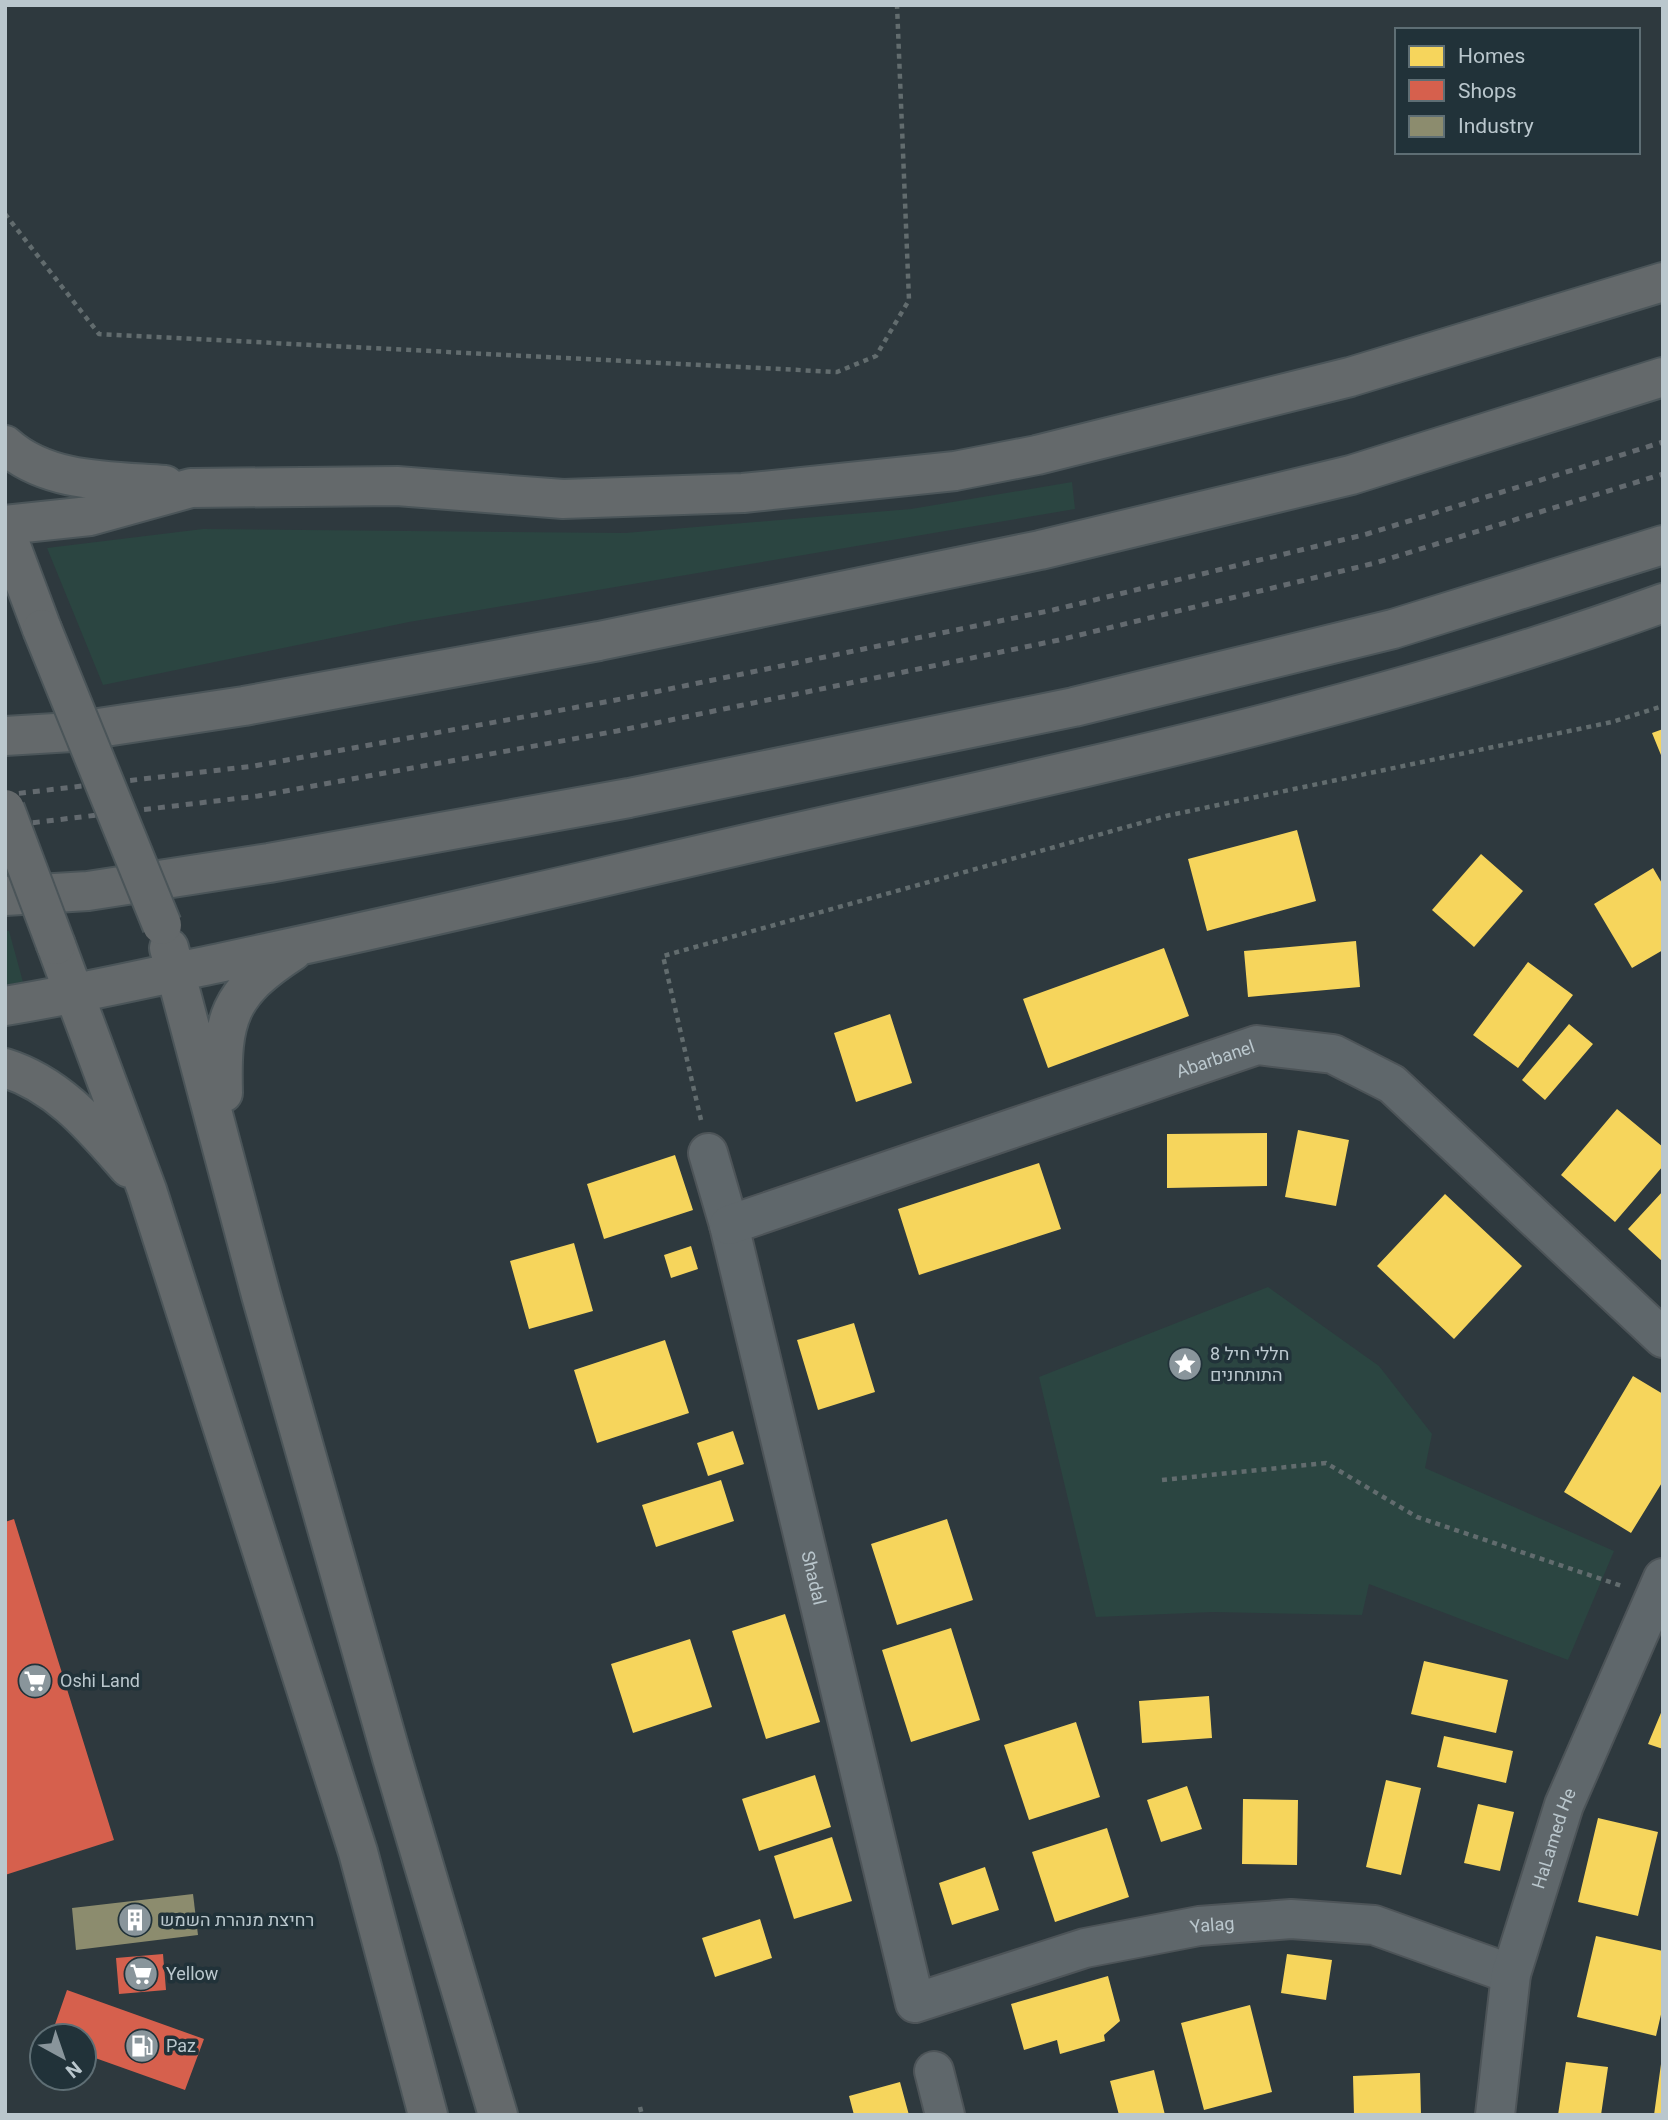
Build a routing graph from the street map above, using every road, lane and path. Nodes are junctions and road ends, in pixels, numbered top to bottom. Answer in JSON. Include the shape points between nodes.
{"nodes":[{"id":1,"x":897,"y":5,"type":"edge"},
{"id":2,"x":5,"y":214,"type":"edge"},
{"id":3,"x":1663,"y":282,"type":"edge"},
{"id":4,"x":1663,"y":377,"type":"edge"},
{"id":5,"x":5,"y":444,"type":"edge"},
{"id":6,"x":191,"y":488,"type":"junction"},
{"id":7,"x":5,"y":528,"type":"edge"},
{"id":8,"x":1663,"y":545,"type":"edge"},
{"id":9,"x":1663,"y":603,"type":"edge"},
{"id":10,"x":1663,"y":705,"type":"edge"},
{"id":11,"x":5,"y":736,"type":"edge"},
{"id":12,"x":5,"y":809,"type":"edge"},
{"id":13,"x":5,"y":897,"type":"edge"},
{"id":14,"x":302,"y":945,"type":"junction"},
{"id":15,"x":177,"y":972,"type":"junction"},
{"id":16,"x":73,"y":995,"type":"junction"},
{"id":17,"x":5,"y":1006,"type":"edge"},
{"id":18,"x":5,"y":1068,"type":"edge"},
{"id":19,"x":708,"y":1153,"type":"joint"},
{"id":20,"x":147,"y":1190,"type":"junction"},
{"id":21,"x":729,"y":1225,"type":"junction"},
{"id":22,"x":261,"y":1295,"type":"junction"},
{"id":23,"x":1663,"y":1338,"type":"edge"},
{"id":24,"x":1163,"y":1480,"type":"dead end"},
{"id":25,"x":1658,"y":1587,"type":"edge"},
{"id":26,"x":1511,"y":1974,"type":"junction"},
{"id":27,"x":915,"y":2003,"type":"joint"},
{"id":28,"x":934,"y":2071,"type":"dead end"},
{"id":29,"x":640,"y":2107,"type":"dead end"},
{"id":30,"x":428,"y":2115,"type":"edge"},
{"id":31,"x":498,"y":2115,"type":"edge"},
{"id":32,"x":642,"y":2115,"type":"edge"},
{"id":33,"x":945,"y":2115,"type":"edge"},
{"id":34,"x":1495,"y":2115,"type":"edge"}],
"edges":[{"from":1,"to":2,"type":"path","via":[[909,300],[876,356],[837,372],[99,334]]},
{"from":3,"to":6,"type":"highway","via":[[1350,377],[955,471],[743,493],[563,499],[397,486]]},
{"from":4,"to":11,"type":"highway","via":[[1351,475],[1040,550],[599,641],[244,706],[72,732]]},
{"from":5,"to":6,"type":"highway","via":[[47,469],[83,478]]},
{"from":6,"to":7,"type":"highway","via":[[90,516]]},
{"from":7,"to":15,"type":"highway","bridge":true},
{"from":8,"to":13,"type":"highway","via":[[1393,629],[1074,707],[629,797],[269,863],[88,891]]},
{"from":9,"to":14,"type":"highway","via":[[1353,701]]},
{"from":10,"to":19,"type":"path","via":[[1612,722],[1166,816],[663,956]]},
{"from":12,"to":16,"type":"highway","bridge":true},
{"from":14,"to":15,"type":"highway"},
{"from":14,"to":22,"type":"highway","via":[[258,974],[233,1007],[222,1046],[223,1094]]},
{"from":15,"to":16,"type":"highway"},
{"from":15,"to":22,"type":"highway"},
{"from":16,"to":17,"type":"highway"},
{"from":16,"to":20,"type":"highway"},
{"from":18,"to":20,"type":"highway","via":[[30,1076],[78,1110]]},
{"from":19,"to":21,"type":"street","name":"Shadal"},
{"from":20,"to":30,"type":"highway","via":[[358,1852]]},
{"from":21,"to":23,"type":"street","name":"Abarbanel","via":[[1257,1045],[1333,1055],[1392,1084]]},
{"from":21,"to":27,"type":"street","name":"Shadal"},
{"from":22,"to":31,"type":"highway"},
{"from":24,"to":25,"type":"path","via":[[1326,1463],[1418,1517]]},
{"from":25,"to":26,"type":"street","name":"HaLamed He","via":[[1564,1805]]},
{"from":26,"to":27,"type":"street","name":"Yalag","via":[[1374,1925],[1292,1919],[1199,1926],[1085,1948]]},
{"from":26,"to":34,"type":"street","name":"HaLamed He"},
{"from":28,"to":33,"type":"street"},
{"from":29,"to":32,"type":"path"}]}
